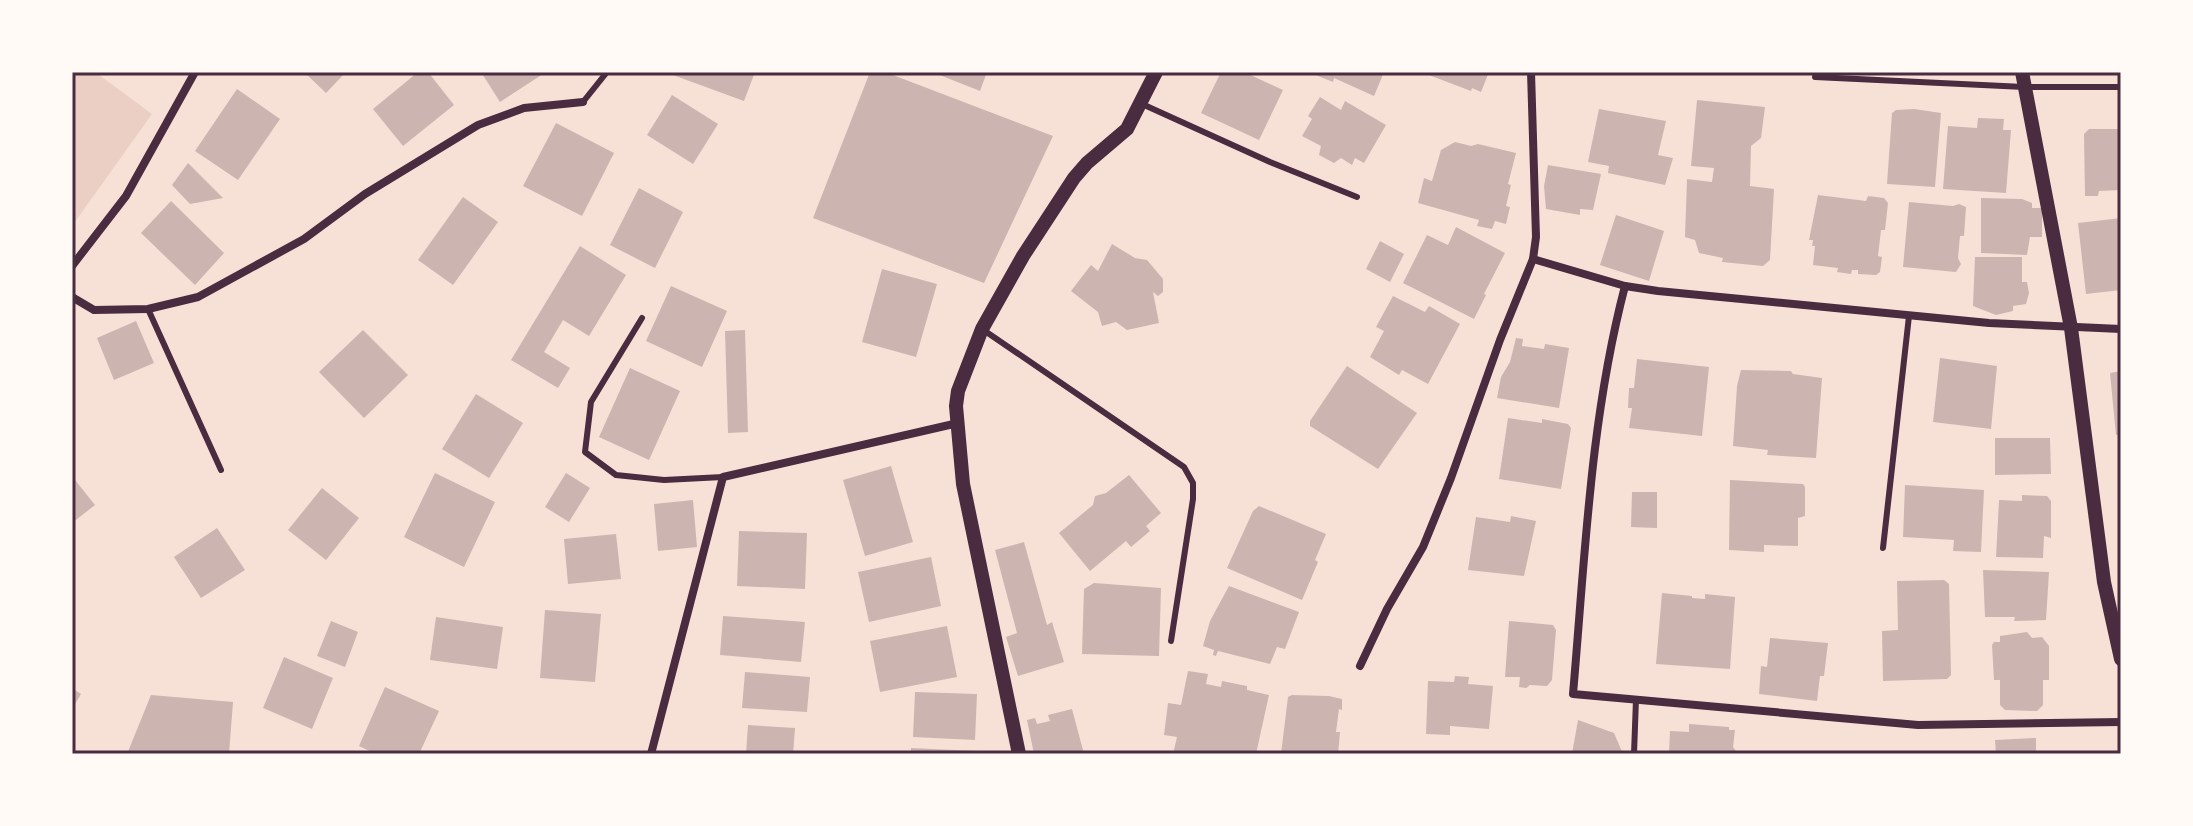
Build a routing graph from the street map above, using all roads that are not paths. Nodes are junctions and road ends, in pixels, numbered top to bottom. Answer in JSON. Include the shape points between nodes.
{"nodes":[{"id":1,"x":195,"y":72,"type":"edge"},
{"id":2,"x":607,"y":72,"type":"edge"},
{"id":3,"x":1156,"y":72,"type":"edge"},
{"id":4,"x":1531,"y":72,"type":"edge"},
{"id":5,"x":1815,"y":77,"type":"dead end"},
{"id":6,"x":2023,"y":79,"type":"edge"},
{"id":7,"x":2121,"y":87,"type":"edge"},
{"id":8,"x":583,"y":102,"type":"joint"},
{"id":9,"x":1142,"y":104,"type":"junction"},
{"id":10,"x":1357,"y":197,"type":"dead end"},
{"id":11,"x":1533,"y":259,"type":"junction"},
{"id":12,"x":72,"y":266,"type":"edge"},
{"id":13,"x":1625,"y":286,"type":"junction"},
{"id":14,"x":72,"y":297,"type":"edge"},
{"id":15,"x":148,"y":309,"type":"junction"},
{"id":16,"x":1909,"y":316,"type":"junction"},
{"id":17,"x":642,"y":318,"type":"dead end"},
{"id":18,"x":2071,"y":328,"type":"junction"},
{"id":19,"x":982,"y":329,"type":"junction"},
{"id":20,"x":2121,"y":329,"type":"edge"},
{"id":21,"x":958,"y":423,"type":"junction"},
{"id":22,"x":221,"y":470,"type":"dead end"},
{"id":23,"x":723,"y":477,"type":"junction"},
{"id":24,"x":1883,"y":548,"type":"dead end"},
{"id":25,"x":1171,"y":641,"type":"dead end"},
{"id":26,"x":2121,"y":659,"type":"edge"},
{"id":27,"x":1360,"y":666,"type":"dead end"},
{"id":28,"x":1636,"y":699,"type":"junction"},
{"id":29,"x":2121,"y":722,"type":"edge"},
{"id":30,"x":651,"y":754,"type":"edge"},
{"id":31,"x":1019,"y":754,"type":"edge"},
{"id":32,"x":1634,"y":754,"type":"edge"}],
"edges":[{"from":1,"to":12,"type":"street","via":[[126,196]]},
{"from":2,"to":8,"type":"lane"},
{"from":3,"to":9,"type":"street"},
{"from":4,"to":11,"type":"street"},
{"from":5,"to":6,"type":"lane"},
{"from":6,"to":7,"type":"lane"},
{"from":6,"to":18,"type":"street"},
{"from":8,"to":15,"type":"street","via":[[524,108],[478,125],[365,194],[304,239],[220,287]]},
{"from":9,"to":10,"type":"lane"},
{"from":9,"to":19,"type":"street","via":[[1127,129],[1069,184]]},
{"from":11,"to":13,"type":"street"},
{"from":11,"to":27,"type":"street","via":[[1423,547]]},
{"from":13,"to":16,"type":"street"},
{"from":13,"to":28,"type":"street","via":[[1590,483],[1573,694]]},
{"from":14,"to":15,"type":"street","via":[[94,310]]},
{"from":15,"to":22,"type":"lane"},
{"from":16,"to":18,"type":"street"},
{"from":16,"to":24,"type":"lane"},
{"from":17,"to":23,"type":"lane","via":[[591,402],[585,452],[616,475],[664,480]]},
{"from":18,"to":20,"type":"street"},
{"from":18,"to":26,"type":"street","via":[[2102,569]]},
{"from":19,"to":21,"type":"street","via":[[958,391]]},
{"from":19,"to":25,"type":"lane","via":[[1190,475],[1193,499]]},
{"from":21,"to":23,"type":"street"},
{"from":21,"to":31,"type":"street","via":[[963,484]]},
{"from":23,"to":30,"type":"street"},
{"from":28,"to":29,"type":"street","via":[[1918,725]]},
{"from":28,"to":32,"type":"lane"}]}
